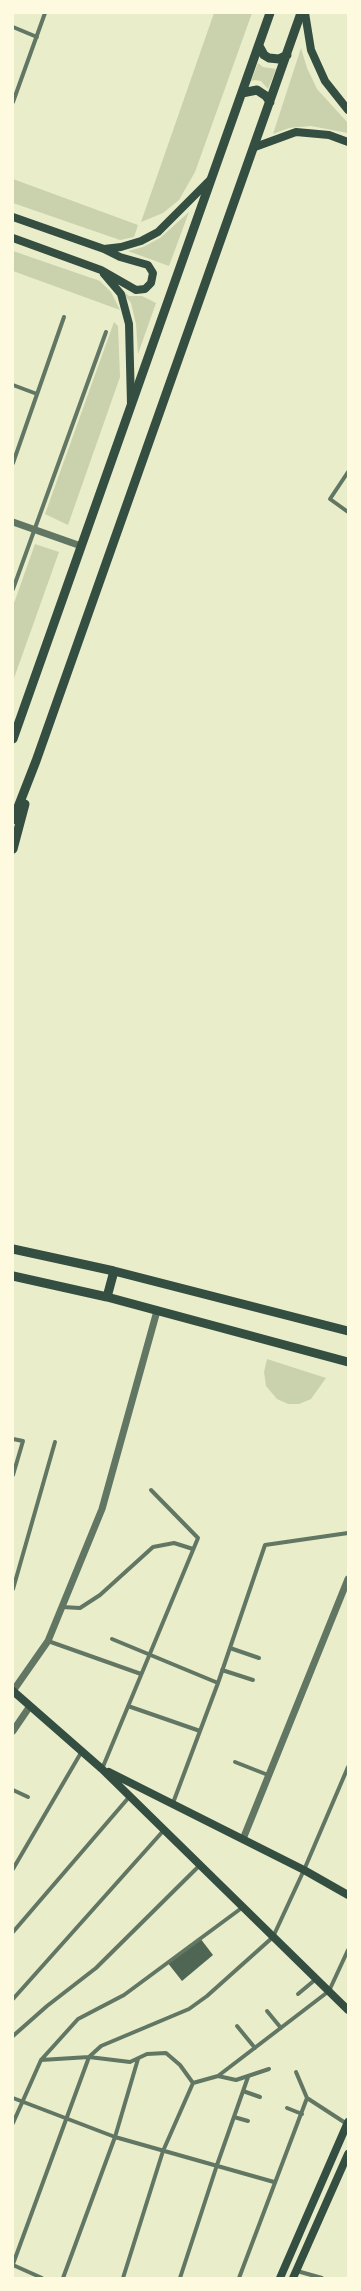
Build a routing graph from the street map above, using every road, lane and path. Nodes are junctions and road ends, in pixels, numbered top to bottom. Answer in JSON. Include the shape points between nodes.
{"nodes":[{"id":1,"x":45,"y":13,"type":"edge"},
{"id":2,"x":270,"y":13,"type":"edge"},
{"id":3,"x":301,"y":13,"type":"edge"},
{"id":4,"x":305,"y":13,"type":"edge"},
{"id":5,"x":13,"y":28,"type":"edge"},
{"id":6,"x":37,"y":37,"type":"junction"},
{"id":7,"x":259,"y":46,"type":"junction"},
{"id":8,"x":287,"y":55,"type":"junction"},
{"id":9,"x":242,"y":93,"type":"junction"},
{"id":10,"x":13,"y":102,"type":"edge"},
{"id":11,"x":270,"y":102,"type":"junction"},
{"id":12,"x":348,"y":110,"type":"edge"},
{"id":13,"x":348,"y":142,"type":"edge"},
{"id":14,"x":254,"y":147,"type":"junction"},
{"id":15,"x":212,"y":178,"type":"junction"},
{"id":16,"x":13,"y":217,"type":"edge"},
{"id":17,"x":13,"y":238,"type":"edge"},
{"id":18,"x":104,"y":249,"type":"junction"},
{"id":19,"x":102,"y":270,"type":"junction"},
{"id":20,"x":64,"y":317,"type":"dead end"},
{"id":21,"x":106,"y":332,"type":"dead end"},
{"id":22,"x":13,"y":385,"type":"edge"},
{"id":23,"x":37,"y":394,"type":"junction"},
{"id":24,"x":131,"y":407,"type":"junction"},
{"id":25,"x":13,"y":464,"type":"edge"},
{"id":26,"x":348,"y":472,"type":"edge"},
{"id":27,"x":348,"y":512,"type":"edge"},
{"id":28,"x":13,"y":522,"type":"edge"},
{"id":29,"x":34,"y":529,"type":"junction"},
{"id":30,"x":81,"y":546,"type":"junction"},
{"id":31,"x":13,"y":589,"type":"edge"},
{"id":32,"x":13,"y":739,"type":"edge"},
{"id":33,"x":36,"y":761,"type":"junction"},
{"id":34,"x":13,"y":820,"type":"edge"},
{"id":35,"x":13,"y":849,"type":"edge"},
{"id":36,"x":13,"y":1249,"type":"edge"},
{"id":37,"x":114,"y":1271,"type":"junction"},
{"id":38,"x":13,"y":1276,"type":"edge"},
{"id":39,"x":107,"y":1298,"type":"junction"},
{"id":40,"x":157,"y":1311,"type":"junction"},
{"id":41,"x":348,"y":1331,"type":"edge"},
{"id":42,"x":348,"y":1362,"type":"edge"},
{"id":43,"x":13,"y":1439,"type":"edge"},
{"id":44,"x":55,"y":1442,"type":"dead end"},
{"id":45,"x":13,"y":1475,"type":"edge"},
{"id":46,"x":151,"y":1490,"type":"dead end"},
{"id":47,"x":348,"y":1533,"type":"edge"},
{"id":48,"x":193,"y":1548,"type":"junction"},
{"id":49,"x":348,"y":1579,"type":"edge"},
{"id":50,"x":13,"y":1589,"type":"edge"},
{"id":51,"x":62,"y":1607,"type":"junction"},
{"id":52,"x":112,"y":1639,"type":"dead end"},
{"id":53,"x":48,"y":1641,"type":"junction"},
{"id":54,"x":230,"y":1648,"type":"junction"},
{"id":55,"x":149,"y":1655,"type":"junction"},
{"id":56,"x":259,"y":1658,"type":"dead end"},
{"id":57,"x":222,"y":1670,"type":"junction"},
{"id":58,"x":141,"y":1674,"type":"junction"},
{"id":59,"x":253,"y":1680,"type":"dead end"},
{"id":60,"x":218,"y":1683,"type":"junction"},
{"id":61,"x":13,"y":1691,"type":"edge"},
{"id":62,"x":30,"y":1706,"type":"junction"},
{"id":63,"x":128,"y":1706,"type":"junction"},
{"id":64,"x":13,"y":1731,"type":"edge"},
{"id":65,"x":200,"y":1731,"type":"junction"},
{"id":66,"x":82,"y":1751,"type":"junction"},
{"id":67,"x":236,"y":1762,"type":"dead end"},
{"id":68,"x":348,"y":1767,"type":"edge"},
{"id":69,"x":102,"y":1769,"type":"junction"},
{"id":70,"x":268,"y":1775,"type":"junction"},
{"id":71,"x":13,"y":1790,"type":"edge"},
{"id":72,"x":130,"y":1796,"type":"junction"},
{"id":73,"x":28,"y":1797,"type":"dead end"},
{"id":74,"x":173,"y":1803,"type":"junction"},
{"id":75,"x":164,"y":1830,"type":"junction"},
{"id":76,"x":243,"y":1839,"type":"junction"},
{"id":77,"x":200,"y":1865,"type":"junction"},
{"id":78,"x":13,"y":1870,"type":"edge"},
{"id":79,"x":304,"y":1870,"type":"junction"},
{"id":80,"x":348,"y":1895,"type":"edge"},
{"id":81,"x":243,"y":1907,"type":"junction"},
{"id":82,"x":13,"y":1932,"type":"edge"},
{"id":83,"x":273,"y":1937,"type":"junction"},
{"id":84,"x":348,"y":1950,"type":"edge"},
{"id":85,"x":316,"y":1979,"type":"junction"},
{"id":86,"x":329,"y":1992,"type":"junction"},
{"id":87,"x":298,"y":1994,"type":"dead end"},
{"id":88,"x":13,"y":1999,"type":"edge"},
{"id":89,"x":348,"y":2010,"type":"edge"},
{"id":90,"x":267,"y":2011,"type":"dead end"},
{"id":91,"x":237,"y":2026,"type":"dead end"},
{"id":92,"x":281,"y":2028,"type":"junction"},
{"id":93,"x":13,"y":2036,"type":"edge"},
{"id":94,"x":255,"y":2048,"type":"junction"},
{"id":95,"x":89,"y":2057,"type":"junction"},
{"id":96,"x":138,"y":2059,"type":"junction"},
{"id":97,"x":41,"y":2060,"type":"junction"},
{"id":98,"x":269,"y":2069,"type":"dead end"},
{"id":99,"x":296,"y":2072,"type":"dead end"},
{"id":100,"x":218,"y":2076,"type":"junction"},
{"id":101,"x":248,"y":2077,"type":"junction"},
{"id":102,"x":193,"y":2083,"type":"junction"},
{"id":103,"x":243,"y":2091,"type":"junction"},
{"id":104,"x":260,"y":2097,"type":"dead end"},
{"id":105,"x":13,"y":2098,"type":"edge"},
{"id":106,"x":307,"y":2098,"type":"junction"},
{"id":107,"x":22,"y":2101,"type":"junction"},
{"id":108,"x":287,"y":2108,"type":"dead end"},
{"id":109,"x":302,"y":2114,"type":"junction"},
{"id":110,"x":234,"y":2117,"type":"junction"},
{"id":111,"x":68,"y":2119,"type":"junction"},
{"id":112,"x":248,"y":2121,"type":"dead end"},
{"id":113,"x":13,"y":2123,"type":"edge"},
{"id":114,"x":348,"y":2123,"type":"edge"},
{"id":115,"x":115,"y":2137,"type":"junction"},
{"id":116,"x":163,"y":2151,"type":"junction"},
{"id":117,"x":348,"y":2154,"type":"edge"},
{"id":118,"x":217,"y":2165,"type":"junction"},
{"id":119,"x":274,"y":2182,"type":"junction"},
{"id":120,"x":13,"y":2265,"type":"edge"},
{"id":121,"x":295,"y":2274,"type":"edge"},
{"id":122,"x":42,"y":2278,"type":"edge"},
{"id":123,"x":63,"y":2278,"type":"edge"},
{"id":124,"x":123,"y":2278,"type":"edge"},
{"id":125,"x":180,"y":2278,"type":"edge"},
{"id":126,"x":239,"y":2278,"type":"edge"},
{"id":127,"x":280,"y":2278,"type":"edge"},
{"id":128,"x":322,"y":2278,"type":"edge"}],
"edges":[{"from":1,"to":6,"type":"street"},
{"from":2,"to":7,"type":"main road"},
{"from":3,"to":8,"type":"main road"},
{"from":4,"to":12,"type":"main road","via":[[311,50],[325,81]]},
{"from":5,"to":6,"type":"street"},
{"from":6,"to":10,"type":"street"},
{"from":7,"to":8,"type":"main road","via":[[260,51],[269,58],[279,59]]},
{"from":7,"to":9,"type":"main road"},
{"from":8,"to":11,"type":"main road"},
{"from":9,"to":11,"type":"main road","via":[[257,90]]},
{"from":9,"to":15,"type":"main road"},
{"from":11,"to":14,"type":"main road"},
{"from":13,"to":14,"type":"main road","via":[[329,135],[296,132]]},
{"from":14,"to":33,"type":"main road"},
{"from":15,"to":18,"type":"main road","via":[[158,232],[134,243]]},
{"from":15,"to":24,"type":"main road"},
{"from":16,"to":18,"type":"main road"},
{"from":17,"to":19,"type":"main road"},
{"from":18,"to":19,"type":"main road","via":[[120,257],[148,265],[153,273],[151,283],[145,289],[136,290]]},
{"from":19,"to":24,"type":"main road","via":[[120,294],[128,316],[131,346]]},
{"from":20,"to":23,"type":"street"},
{"from":21,"to":29,"type":"street"},
{"from":22,"to":23,"type":"street"},
{"from":23,"to":25,"type":"street"},
{"from":24,"to":30,"type":"main road"},
{"from":26,"to":27,"type":"street","via":[[330,499]]},
{"from":28,"to":29,"type":"street"},
{"from":29,"to":30,"type":"street"},
{"from":29,"to":31,"type":"street"},
{"from":30,"to":32,"type":"main road"},
{"from":33,"to":34,"type":"main road"},
{"from":33,"to":35,"type":"main road"},
{"from":36,"to":37,"type":"main road"},
{"from":37,"to":39,"type":"main road"},
{"from":37,"to":41,"type":"main road"},
{"from":38,"to":39,"type":"main road"},
{"from":39,"to":40,"type":"main road"},
{"from":40,"to":42,"type":"main road"},
{"from":40,"to":51,"type":"street","via":[[102,1509]]},
{"from":43,"to":45,"type":"street","via":[[23,1441]]},
{"from":44,"to":50,"type":"street"},
{"from":46,"to":48,"type":"street","via":[[198,1538]]},
{"from":47,"to":54,"type":"street","via":[[265,1545]]},
{"from":48,"to":51,"type":"street","via":[[174,1543],[153,1547],[100,1595],[80,1608]]},
{"from":48,"to":55,"type":"street"},
{"from":49,"to":70,"type":"street"},
{"from":51,"to":53,"type":"street"},
{"from":52,"to":55,"type":"street"},
{"from":53,"to":58,"type":"street"},
{"from":53,"to":61,"type":"street"},
{"from":54,"to":56,"type":"street"},
{"from":54,"to":57,"type":"street"},
{"from":55,"to":58,"type":"street"},
{"from":55,"to":60,"type":"street"},
{"from":57,"to":59,"type":"street"},
{"from":57,"to":60,"type":"street"},
{"from":58,"to":63,"type":"street"},
{"from":60,"to":65,"type":"street"},
{"from":61,"to":62,"type":"main road"},
{"from":62,"to":64,"type":"street"},
{"from":62,"to":66,"type":"main road"},
{"from":63,"to":65,"type":"street"},
{"from":63,"to":69,"type":"street"},
{"from":65,"to":74,"type":"street"},
{"from":66,"to":69,"type":"main road"},
{"from":66,"to":78,"type":"street"},
{"from":67,"to":70,"type":"street"},
{"from":68,"to":79,"type":"street"},
{"from":69,"to":72,"type":"main road"},
{"from":69,"to":74,"type":"main road"},
{"from":70,"to":76,"type":"street"},
{"from":71,"to":73,"type":"street"},
{"from":72,"to":75,"type":"main road"},
{"from":72,"to":82,"type":"street"},
{"from":74,"to":76,"type":"main road"},
{"from":75,"to":77,"type":"main road"},
{"from":75,"to":88,"type":"street"},
{"from":76,"to":79,"type":"main road"},
{"from":77,"to":81,"type":"main road"},
{"from":77,"to":93,"type":"street","via":[[96,1968]]},
{"from":79,"to":80,"type":"main road"},
{"from":79,"to":83,"type":"street"},
{"from":81,"to":83,"type":"main road"},
{"from":81,"to":97,"type":"street","via":[[124,1995],[78,2019]]},
{"from":83,"to":85,"type":"main road"},
{"from":83,"to":95,"type":"street","via":[[189,2009],[101,2046]]},
{"from":84,"to":86,"type":"street"},
{"from":85,"to":86,"type":"main road"},
{"from":85,"to":87,"type":"street"},
{"from":86,"to":89,"type":"main road"},
{"from":86,"to":92,"type":"street"},
{"from":90,"to":92,"type":"street"},
{"from":91,"to":94,"type":"street"},
{"from":92,"to":94,"type":"street"},
{"from":94,"to":100,"type":"street"},
{"from":95,"to":96,"type":"street","via":[[130,2062]]},
{"from":95,"to":97,"type":"street"},
{"from":95,"to":111,"type":"street"},
{"from":96,"to":102,"type":"street","via":[[147,2054],[166,2053],[180,2065]]},
{"from":96,"to":115,"type":"street"},
{"from":97,"to":107,"type":"street"},
{"from":98,"to":101,"type":"street"},
{"from":99,"to":106,"type":"street"},
{"from":100,"to":101,"type":"street","via":[[236,2080]]},
{"from":100,"to":102,"type":"street"},
{"from":101,"to":103,"type":"street"},
{"from":102,"to":116,"type":"street"},
{"from":103,"to":104,"type":"street"},
{"from":103,"to":110,"type":"street"},
{"from":105,"to":107,"type":"street"},
{"from":106,"to":109,"type":"street"},
{"from":106,"to":114,"type":"street"},
{"from":107,"to":111,"type":"street"},
{"from":107,"to":113,"type":"street"},
{"from":108,"to":109,"type":"street"},
{"from":109,"to":119,"type":"street"},
{"from":110,"to":112,"type":"street"},
{"from":110,"to":118,"type":"street"},
{"from":111,"to":115,"type":"street"},
{"from":111,"to":120,"type":"street"},
{"from":114,"to":127,"type":"main road"},
{"from":115,"to":116,"type":"street"},
{"from":115,"to":123,"type":"street"},
{"from":116,"to":118,"type":"street"},
{"from":116,"to":124,"type":"street"},
{"from":117,"to":121,"type":"main road"},
{"from":118,"to":119,"type":"street"},
{"from":118,"to":125,"type":"street"},
{"from":119,"to":126,"type":"street"},
{"from":120,"to":122,"type":"street"},
{"from":121,"to":128,"type":"street"}]}
